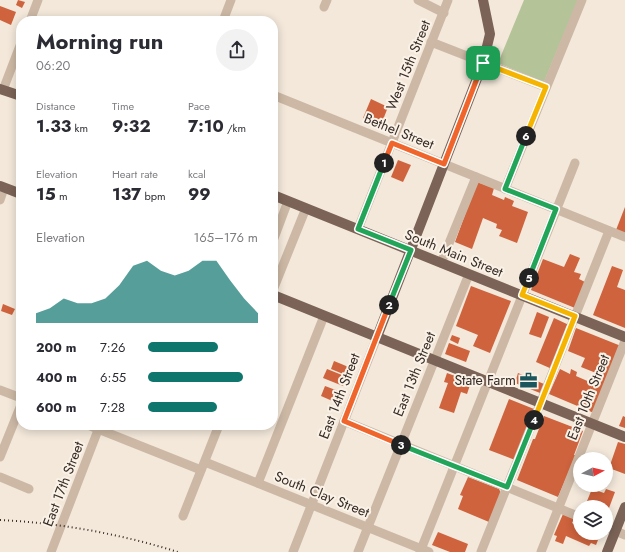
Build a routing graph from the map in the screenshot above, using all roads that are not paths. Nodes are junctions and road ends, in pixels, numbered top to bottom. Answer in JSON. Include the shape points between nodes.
{"nodes":[{"id":1,"x":38,"y":0,"type":"edge"},
{"id":2,"x":231,"y":0,"type":"edge"},
{"id":3,"x":418,"y":0,"type":"edge"},
{"id":4,"x":448,"y":0,"type":"edge"},
{"id":5,"x":485,"y":0,"type":"edge"},
{"id":6,"x":582,"y":0,"type":"edge"},
{"id":7,"x":444,"y":13,"type":"junction"},
{"id":8,"x":32,"y":16,"type":"edge"},
{"id":9,"x":225,"y":16,"type":"edge"},
{"id":10,"x":431,"y":42,"type":"junction"},
{"id":11,"x":16,"y":55,"type":"edge"},
{"id":12,"x":483,"y":63,"type":"junction"},
{"id":13,"x":546,"y":87,"type":"junction"},
{"id":14,"x":1,"y":89,"type":"edge"},
{"id":15,"x":16,"y":94,"type":"edge"},
{"id":16,"x":278,"y":97,"type":"edge"},
{"id":17,"x":392,"y":143,"type":"junction"},
{"id":18,"x":575,"y":163,"type":"dead end"},
{"id":19,"x":444,"y":164,"type":"junction"},
{"id":20,"x":476,"y":177,"type":"junction"},
{"id":21,"x":2,"y":187,"type":"edge"},
{"id":22,"x":505,"y":189,"type":"junction"},
{"id":23,"x":16,"y":192,"type":"edge"},
{"id":24,"x":278,"y":197,"type":"edge"},
{"id":25,"x":0,"y":200,"type":"edge"},
{"id":26,"x":288,"y":201,"type":"junction"},
{"id":27,"x":306,"y":208,"type":"junction"},
{"id":28,"x":556,"y":209,"type":"junction"},
{"id":29,"x":278,"y":228,"type":"edge"},
{"id":30,"x":358,"y":229,"type":"junction"},
{"id":31,"x":609,"y":231,"type":"junction"},
{"id":32,"x":625,"y":237,"type":"edge"},
{"id":33,"x":411,"y":250,"type":"junction"},
{"id":34,"x":441,"y":263,"type":"junction"},
{"id":35,"x":469,"y":274,"type":"junction"},
{"id":36,"x":278,"y":278,"type":"edge"},
{"id":37,"x":522,"y":295,"type":"junction"},
{"id":38,"x":278,"y":297,"type":"edge"},
{"id":39,"x":324,"y":316,"type":"junction"},
{"id":40,"x":575,"y":316,"type":"junction"},
{"id":41,"x":376,"y":337,"type":"junction"},
{"id":42,"x":625,"y":337,"type":"edge"},
{"id":43,"x":625,"y":341,"type":"edge"},
{"id":44,"x":435,"y":360,"type":"junction"},
{"id":45,"x":488,"y":382,"type":"junction"},
{"id":46,"x":0,"y":390,"type":"edge"},
{"id":47,"x":16,"y":396,"type":"edge"},
{"id":48,"x":540,"y":403,"type":"junction"},
{"id":49,"x":16,"y":417,"type":"edge"},
{"id":50,"x":344,"y":421,"type":"junction"},
{"id":51,"x":592,"y":424,"type":"junction"},
{"id":52,"x":99,"y":430,"type":"edge"},
{"id":53,"x":108,"y":430,"type":"edge"},
{"id":54,"x":217,"y":430,"type":"edge"},
{"id":55,"x":625,"y":437,"type":"edge"},
{"id":56,"x":401,"y":445,"type":"junction"},
{"id":57,"x":0,"y":457,"type":"edge"},
{"id":58,"x":203,"y":466,"type":"junction"},
{"id":59,"x":454,"y":466,"type":"junction"},
{"id":60,"x":0,"y":477,"type":"edge"},
{"id":61,"x":258,"y":483,"type":"junction"},
{"id":62,"x":507,"y":487,"type":"junction"},
{"id":63,"x":29,"y":489,"type":"dead end"},
{"id":64,"x":311,"y":504,"type":"junction"},
{"id":65,"x":625,"y":507,"type":"edge"},
{"id":66,"x":558,"y":508,"type":"junction"},
{"id":67,"x":573,"y":514,"type":"edge"},
{"id":68,"x":183,"y":516,"type":"dead end"},
{"id":69,"x":368,"y":527,"type":"junction"},
{"id":70,"x":616,"y":531,"type":"edge"},
{"id":71,"x":424,"y":551,"type":"edge"},
{"id":72,"x":51,"y":552,"type":"edge"},
{"id":73,"x":293,"y":552,"type":"edge"},
{"id":74,"x":358,"y":552,"type":"edge"},
{"id":75,"x":481,"y":552,"type":"edge"},
{"id":76,"x":541,"y":552,"type":"edge"},
{"id":77,"x":607,"y":552,"type":"edge"}],
"edges":[{"from":1,"to":8,"type":"street"},
{"from":2,"to":9,"type":"street"},
{"from":3,"to":7,"type":"street"},
{"from":4,"to":7,"type":"street","name":"West 15th Street"},
{"from":5,"to":12,"type":"main road","name":"East 14th Street","via":[[490,34]]},
{"from":6,"to":13,"type":"street"},
{"from":7,"to":10,"type":"street","name":"West 15th Street"},
{"from":10,"to":12,"type":"street"},
{"from":10,"to":17,"type":"street","name":"West 15th Street"},
{"from":11,"to":14,"type":"street"},
{"from":12,"to":13,"type":"street"},
{"from":12,"to":19,"type":"main road","name":"East 14th Street"},
{"from":13,"to":22,"type":"street"},
{"from":14,"to":15,"type":"main road"},
{"from":16,"to":17,"type":"street","name":"Bethel Street"},
{"from":17,"to":19,"type":"street","name":"Bethel Street"},
{"from":17,"to":30,"type":"street","name":"West 15th Street"},
{"from":18,"to":28,"type":"street"},
{"from":19,"to":20,"type":"street","name":"Bethel Street"},
{"from":19,"to":33,"type":"main road","name":"East 14th Street"},
{"from":20,"to":22,"type":"street","name":"Bethel Street"},
{"from":20,"to":34,"type":"street"},
{"from":21,"to":23,"type":"main road"},
{"from":21,"to":25,"type":"street"},
{"from":22,"to":28,"type":"street","name":"Bethel Street"},
{"from":24,"to":26,"type":"main road","name":"South Main Street"},
{"from":26,"to":27,"type":"main road","name":"South Main Street"},
{"from":26,"to":29,"type":"street"},
{"from":27,"to":30,"type":"main road","name":"South Main Street"},
{"from":27,"to":36,"type":"street"},
{"from":28,"to":31,"type":"street","name":"Bethel Street"},
{"from":28,"to":37,"type":"street"},
{"from":30,"to":33,"type":"main road","name":"South Main Street"},
{"from":31,"to":32,"type":"street","name":"Bethel Street"},
{"from":31,"to":40,"type":"street"},
{"from":33,"to":34,"type":"main road","name":"South Main Street"},
{"from":33,"to":41,"type":"main road","name":"East 14th Street"},
{"from":34,"to":35,"type":"main road","name":"South Main Street"},
{"from":35,"to":37,"type":"main road","name":"South Main Street"},
{"from":35,"to":44,"type":"street","name":"East 13th Street"},
{"from":37,"to":40,"type":"main road","name":"South Main Street"},
{"from":37,"to":45,"type":"street"},
{"from":38,"to":39,"type":"main road"},
{"from":39,"to":41,"type":"main road"},
{"from":39,"to":61,"type":"street"},
{"from":40,"to":42,"type":"main road","name":"South Main Street"},
{"from":40,"to":48,"type":"street"},
{"from":41,"to":44,"type":"main road"},
{"from":41,"to":50,"type":"street","name":"East 14th Street"},
{"from":43,"to":51,"type":"street","name":"East 10th Street"},
{"from":44,"to":45,"type":"main road"},
{"from":44,"to":56,"type":"street","name":"East 13th Street"},
{"from":45,"to":48,"type":"main road"},
{"from":45,"to":59,"type":"street"},
{"from":46,"to":47,"type":"street"},
{"from":48,"to":51,"type":"main road"},
{"from":48,"to":62,"type":"street"},
{"from":49,"to":57,"type":"street"},
{"from":50,"to":56,"type":"street"},
{"from":50,"to":64,"type":"street","name":"East 14th Street"},
{"from":51,"to":55,"type":"main road"},
{"from":51,"to":66,"type":"street","name":"East 10th Street"},
{"from":52,"to":72,"type":"street","name":"East 17th Street"},
{"from":53,"to":58,"type":"street","name":"South Clay Street"},
{"from":54,"to":58,"type":"street"},
{"from":56,"to":59,"type":"street"},
{"from":56,"to":69,"type":"street","name":"East 13th Street"},
{"from":58,"to":61,"type":"street","name":"South Clay Street"},
{"from":58,"to":68,"type":"street"},
{"from":59,"to":62,"type":"street"},
{"from":59,"to":71,"type":"street"},
{"from":60,"to":63,"type":"street"},
{"from":61,"to":64,"type":"street","name":"South Clay Street"},
{"from":62,"to":66,"type":"street"},
{"from":62,"to":75,"type":"street"},
{"from":64,"to":69,"type":"street","name":"South Clay Street"},
{"from":64,"to":73,"type":"street","name":"East 14th Street"},
{"from":65,"to":70,"type":"main road"},
{"from":66,"to":67,"type":"street"},
{"from":66,"to":76,"type":"street","name":"East 10th Street"},
{"from":69,"to":71,"type":"street","name":"South Clay Street"},
{"from":69,"to":74,"type":"street","name":"East 13th Street"},
{"from":70,"to":77,"type":"main road"}]}
